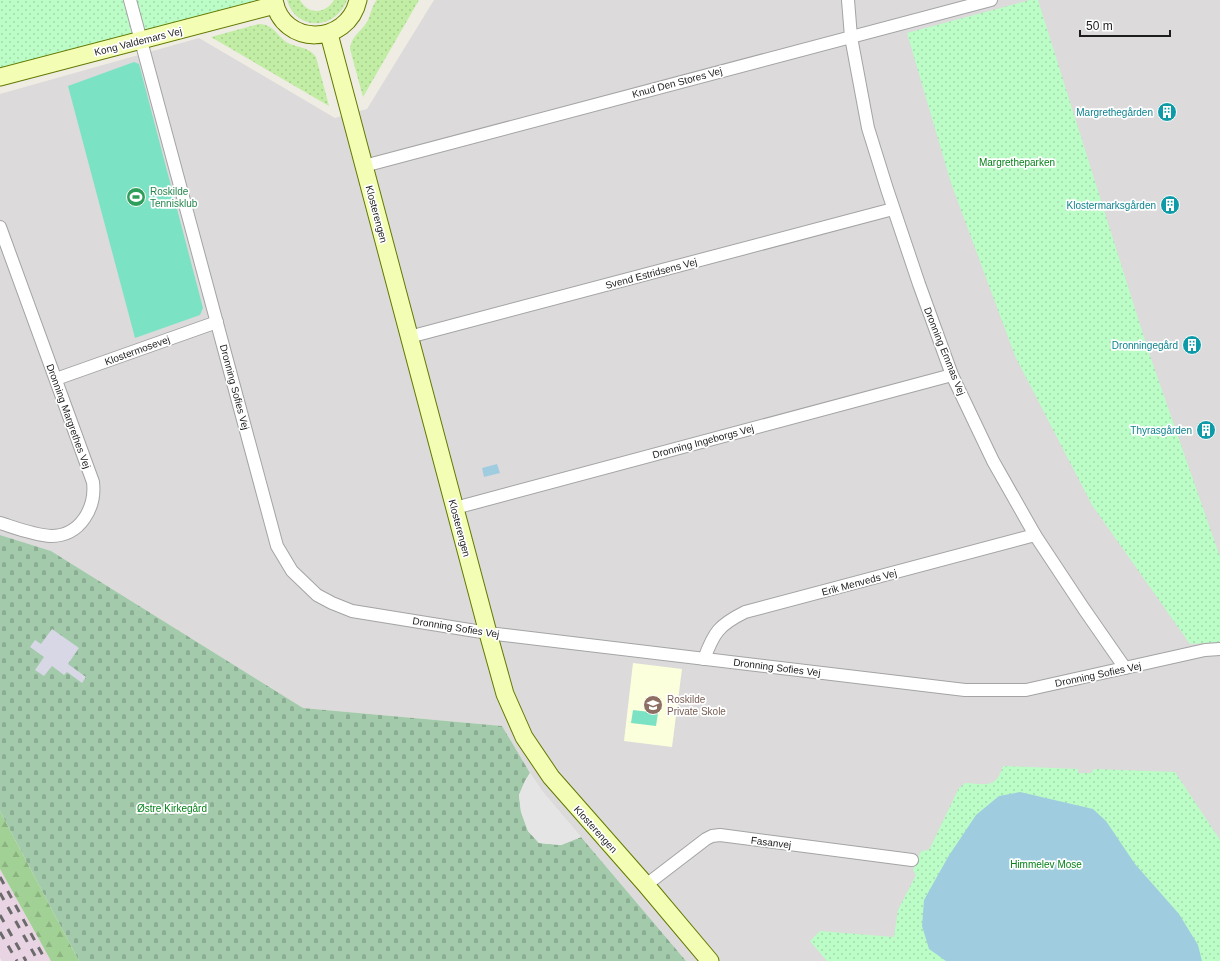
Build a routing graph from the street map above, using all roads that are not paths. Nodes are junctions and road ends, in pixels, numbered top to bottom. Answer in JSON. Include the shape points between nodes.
{"nodes":[{"id":1,"x":130,"y":0,"type":"edge"},
{"id":2,"x":358,"y":0,"type":"edge"},
{"id":3,"x":848,"y":0,"type":"edge"},
{"id":4,"x":991,"y":0,"type":"edge"},
{"id":5,"x":275,"y":3,"type":"edge"},
{"id":6,"x":329,"y":34,"type":"junction"},
{"id":7,"x":850,"y":37,"type":"junction"},
{"id":8,"x":141,"y":40,"type":"junction"},
{"id":9,"x":0,"y":77,"type":"edge"},
{"id":10,"x":364,"y":166,"type":"junction"},
{"id":11,"x":893,"y":209,"type":"junction"},
{"id":12,"x":0,"y":227,"type":"edge"},
{"id":13,"x":217,"y":322,"type":"junction"},
{"id":14,"x":409,"y":337,"type":"junction"},
{"id":15,"x":952,"y":375,"type":"junction"},
{"id":16,"x":56,"y":379,"type":"junction"},
{"id":17,"x":455,"y":508,"type":"junction"},
{"id":18,"x":0,"y":523,"type":"edge"},
{"id":19,"x":1035,"y":535,"type":"junction"},
{"id":20,"x":488,"y":633,"type":"junction"},
{"id":21,"x":1220,"y":649,"type":"edge"},
{"id":22,"x":704,"y":659,"type":"junction"},
{"id":23,"x":1125,"y":668,"type":"junction"},
{"id":24,"x":912,"y":860,"type":"dead end"},
{"id":25,"x":646,"y":885,"type":"junction"},
{"id":26,"x":710,"y":961,"type":"edge"}],
"edges":[{"from":1,"to":8,"type":"street","name":"Dronning Sofies Vej"},
{"from":2,"to":6,"type":"street","via":[[350,19]]},
{"from":3,"to":7,"type":"street","name":"Dronning Emmas Vej"},
{"from":4,"to":7,"type":"street","name":"Knud Den Stores Vej"},
{"from":5,"to":6,"type":"street","via":[[281,17],[291,27],[302,33]]},
{"from":5,"to":8,"type":"street","name":"Kong Valdemars Vej"},
{"from":6,"to":10,"type":"street","name":"Klosterengen"},
{"from":7,"to":10,"type":"street","name":"Knud Den Stores Vej"},
{"from":7,"to":11,"type":"street","name":"Dronning Emmas Vej","via":[[868,128]]},
{"from":8,"to":9,"type":"street","name":"Kong Valdemars Vej"},
{"from":8,"to":13,"type":"street","name":"Dronning Sofies Vej"},
{"from":10,"to":14,"type":"street","name":"Klosterengen"},
{"from":11,"to":14,"type":"street","name":"Svend Estridsens Vej"},
{"from":11,"to":15,"type":"street","name":"Dronning Emmas Vej"},
{"from":12,"to":16,"type":"street","name":"Dronning Margrethes Vej"},
{"from":13,"to":16,"type":"street","name":"Klostermosevej"},
{"from":13,"to":20,"type":"street","name":"Dronning Sofies Vej","via":[[277,546],[292,571],[317,595],[352,611]]},
{"from":14,"to":17,"type":"street","name":"Klosterengen"},
{"from":15,"to":17,"type":"street","name":"Dronning Ingeborgs Vej"},
{"from":15,"to":19,"type":"street","name":"Dronning Emmas Vej","via":[[993,461]]},
{"from":16,"to":18,"type":"street","name":"Dronning Margrethes Vej","via":[[93,482],[93,501],[90,510],[78,526],[52,536]]},
{"from":17,"to":20,"type":"street","name":"Klosterengen"},
{"from":19,"to":22,"type":"street","name":"Erik Menveds Vej","via":[[745,612],[720,628],[711,640]]},
{"from":19,"to":23,"type":"street","name":"Dronning Emmas Vej"},
{"from":20,"to":22,"type":"street","name":"Dronning Sofies Vej"},
{"from":20,"to":25,"type":"street","name":"Klosterengen","via":[[505,694],[524,737],[551,778]]},
{"from":21,"to":23,"type":"street","name":"Dronning Sofies Vej"},
{"from":22,"to":23,"type":"street","name":"Dronning Sofies Vej","via":[[965,690],[1026,690]]},
{"from":24,"to":25,"type":"street","name":"Fasanvej","via":[[720,835],[706,839]]},
{"from":25,"to":26,"type":"street","name":"Klosterengen"}]}
